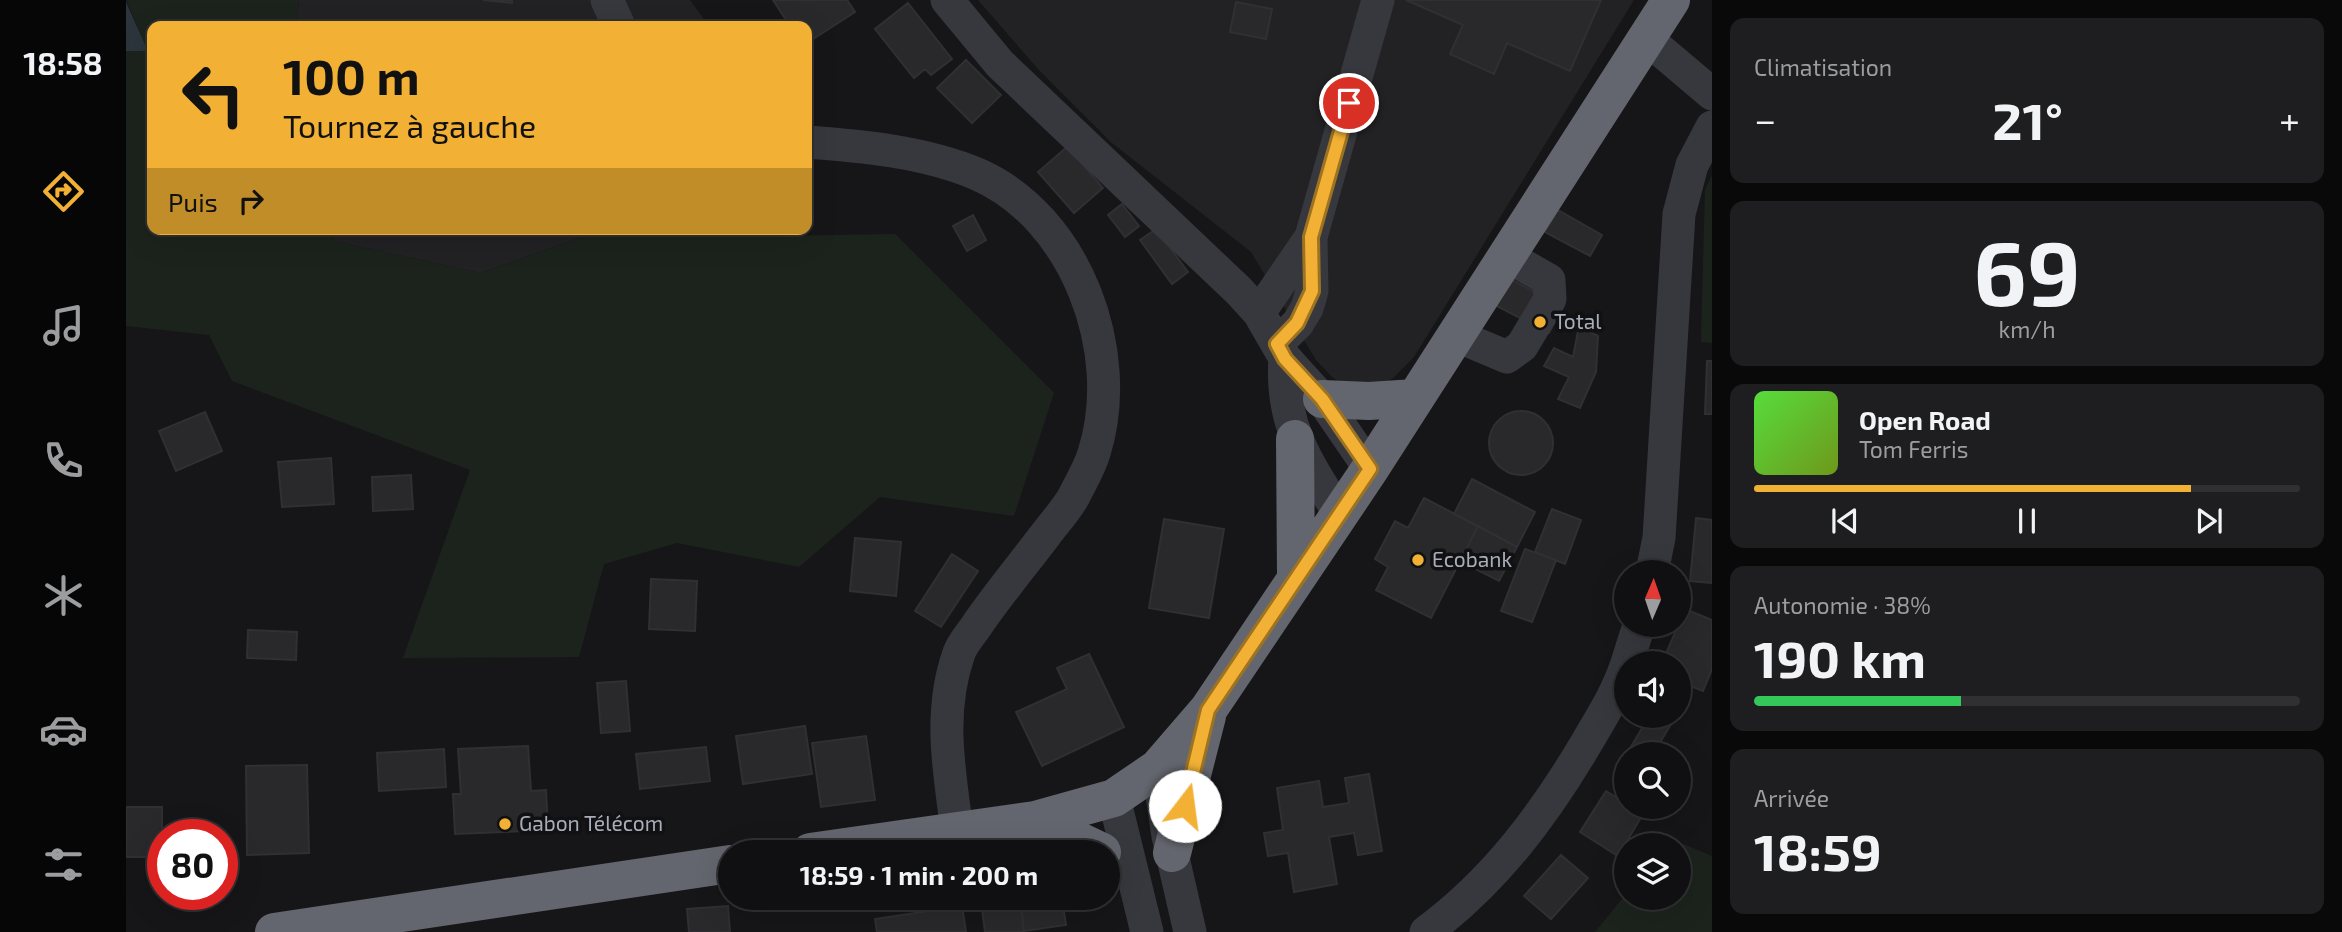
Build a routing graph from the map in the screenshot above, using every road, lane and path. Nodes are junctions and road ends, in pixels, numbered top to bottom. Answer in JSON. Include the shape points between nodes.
{"nodes":[{"id":1,"x":607,"y":0,"type":"edge"},
{"id":2,"x":947,"y":0,"type":"edge"},
{"id":3,"x":1378,"y":0,"type":"edge"},
{"id":4,"x":1671,"y":0,"type":"edge"},
{"id":5,"x":616,"y":21,"type":"edge"},
{"id":6,"x":1646,"y":38,"type":"junction"},
{"id":7,"x":1712,"y":94,"type":"edge"},
{"id":8,"x":1712,"y":127,"type":"edge"},
{"id":9,"x":812,"y":143,"type":"edge"},
{"id":10,"x":1311,"y":237,"type":"junction"},
{"id":11,"x":1505,"y":255,"type":"junction"},
{"id":12,"x":1259,"y":313,"type":"junction"},
{"id":13,"x":1455,"y":335,"type":"junction"},
{"id":14,"x":1281,"y":351,"type":"junction"},
{"id":15,"x":1415,"y":398,"type":"junction"},
{"id":16,"x":1322,"y":399,"type":"junction"},
{"id":17,"x":1295,"y":439,"type":"junction"},
{"id":18,"x":1370,"y":469,"type":"junction"},
{"id":19,"x":1339,"y":512,"type":"junction"},
{"id":20,"x":1654,"y":560,"type":"edge"},
{"id":21,"x":1296,"y":576,"type":"junction"},
{"id":22,"x":1614,"y":695,"type":"edge"},
{"id":23,"x":1208,"y":710,"type":"junction"},
{"id":24,"x":1158,"y":768,"type":"junction"},
{"id":25,"x":1114,"y":798,"type":"junction"},
{"id":26,"x":1035,"y":820,"type":"junction"},
{"id":27,"x":957,"y":830,"type":"junction"},
{"id":28,"x":890,"y":840,"type":"edge"},
{"id":29,"x":1077,"y":840,"type":"edge"},
{"id":30,"x":1113,"y":840,"type":"edge"},
{"id":31,"x":1172,"y":853,"type":"junction"},
{"id":32,"x":718,"y":866,"type":"edge"},
{"id":33,"x":1120,"y":872,"type":"edge"},
{"id":34,"x":274,"y":932,"type":"edge"},
{"id":35,"x":1147,"y":932,"type":"edge"},
{"id":36,"x":1190,"y":932,"type":"edge"},
{"id":37,"x":1426,"y":932,"type":"edge"}],
"edges":[{"from":1,"to":5,"type":"street"},
{"from":2,"to":12,"type":"street","via":[[1000,64],[1160,212]]},
{"from":3,"to":10,"type":"street"},
{"from":4,"to":6,"type":"highway"},
{"from":6,"to":7,"type":"street"},
{"from":6,"to":11,"type":"highway"},
{"from":8,"to":20,"type":"street","via":[[1692,165],[1679,214]]},
{"from":9,"to":27,"type":"street","via":[[933,159],[979,175],[1029,205],[1082,286],[1097,327],[1104,366],[1094,453],[1072,499],[960,650],[950,685],[945,717]]},
{"from":10,"to":12,"type":"street"},
{"from":10,"to":14,"type":"street","via":[[1312,291]]},
{"from":11,"to":13,"type":"highway"},
{"from":11,"to":13,"type":"street","via":[[1549,280],[1550,299],[1522,346],[1507,357]]},
{"from":12,"to":14,"type":"street"},
{"from":13,"to":15,"type":"highway"},
{"from":14,"to":16,"type":"street"},
{"from":14,"to":17,"type":"street"},
{"from":15,"to":16,"type":"highway"},
{"from":15,"to":18,"type":"highway"},
{"from":16,"to":18,"type":"street"},
{"from":17,"to":19,"type":"street"},
{"from":17,"to":21,"type":"highway"},
{"from":18,"to":19,"type":"highway"},
{"from":19,"to":21,"type":"highway"},
{"from":21,"to":23,"type":"highway"},
{"from":22,"to":37,"type":"street","via":[[1570,771],[1514,851],[1470,897]]},
{"from":23,"to":24,"type":"highway"},
{"from":23,"to":31,"type":"highway"},
{"from":24,"to":25,"type":"highway"},
{"from":24,"to":31,"type":"street"},
{"from":25,"to":26,"type":"highway"},
{"from":25,"to":30,"type":"street"},
{"from":26,"to":27,"type":"highway"},
{"from":26,"to":29,"type":"highway"},
{"from":27,"to":28,"type":"highway"},
{"from":31,"to":36,"type":"street"},
{"from":32,"to":34,"type":"highway"},
{"from":33,"to":35,"type":"street"}]}
